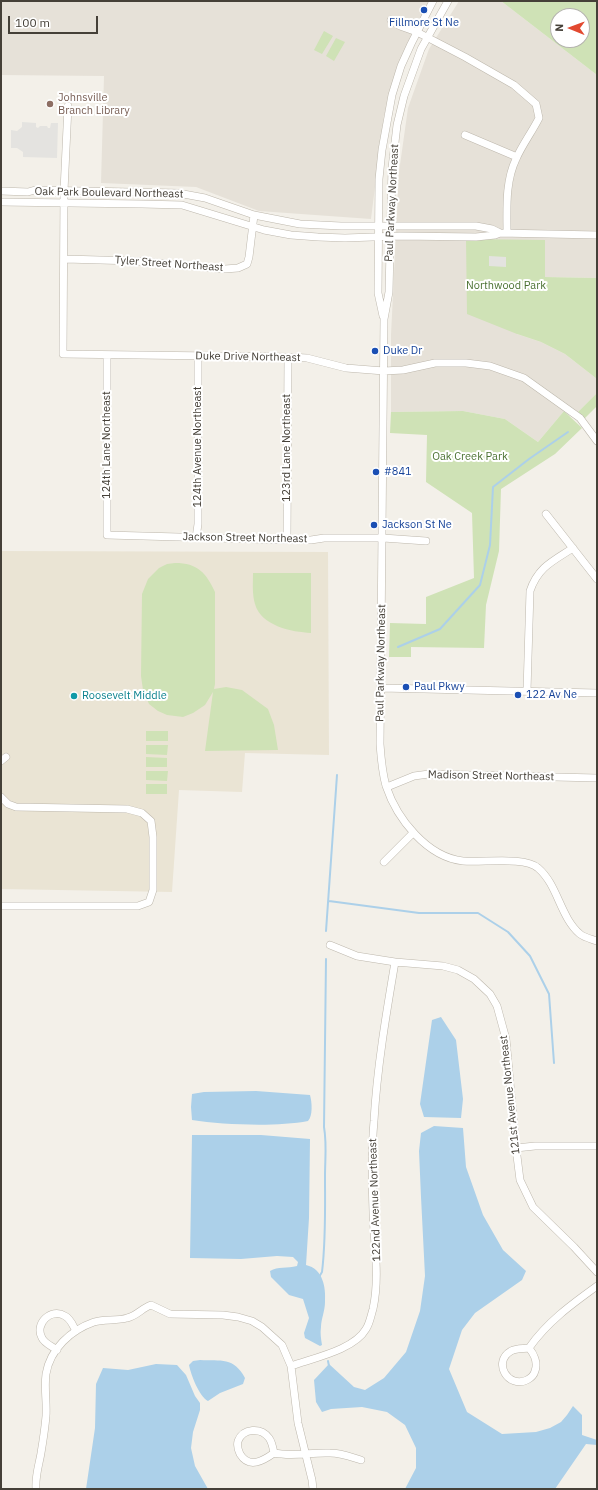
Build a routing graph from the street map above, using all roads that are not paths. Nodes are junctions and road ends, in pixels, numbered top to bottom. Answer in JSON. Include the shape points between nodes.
{"nodes":[{"id":1,"x":433,"y":1,"type":"edge"},
{"id":2,"x":448,"y":1,"type":"edge"},
{"id":3,"x":391,"y":20,"type":"dead end"},
{"id":4,"x":416,"y":32,"type":"junction"},
{"id":5,"x":427,"y":38,"type":"junction"},
{"id":6,"x":68,"y":106,"type":"dead end"},
{"id":7,"x":466,"y":135,"type":"dead end"},
{"id":8,"x":517,"y":157,"type":"junction"},
{"id":9,"x":64,"y":190,"type":"junction"},
{"id":10,"x":1,"y":191,"type":"edge"},
{"id":11,"x":1,"y":202,"type":"edge"},
{"id":12,"x":64,"y":203,"type":"junction"},
{"id":13,"x":254,"y":215,"type":"junction"},
{"id":14,"x":379,"y":226,"type":"junction"},
{"id":15,"x":391,"y":226,"type":"junction"},
{"id":16,"x":252,"y":227,"type":"junction"},
{"id":17,"x":504,"y":233,"type":"junction"},
{"id":18,"x":597,"y":235,"type":"edge"},
{"id":19,"x":390,"y":237,"type":"junction"},
{"id":20,"x":379,"y":238,"type":"junction"},
{"id":21,"x":65,"y":259,"type":"junction"},
{"id":22,"x":384,"y":319,"type":"junction"},
{"id":23,"x":107,"y":355,"type":"junction"},
{"id":24,"x":198,"y":357,"type":"junction"},
{"id":25,"x":288,"y":357,"type":"junction"},
{"id":26,"x":384,"y":371,"type":"junction"},
{"id":27,"x":597,"y":441,"type":"edge"},
{"id":28,"x":546,"y":514,"type":"dead end"},
{"id":29,"x":107,"y":534,"type":"joint"},
{"id":30,"x":196,"y":538,"type":"junction"},
{"id":31,"x":383,"y":538,"type":"junction"},
{"id":32,"x":287,"y":540,"type":"junction"},
{"id":33,"x":426,"y":541,"type":"dead end"},
{"id":34,"x":573,"y":548,"type":"junction"},
{"id":35,"x":597,"y":579,"type":"edge"},
{"id":36,"x":381,"y":688,"type":"junction"},
{"id":37,"x":527,"y":691,"type":"junction"},
{"id":38,"x":597,"y":693,"type":"edge"},
{"id":39,"x":597,"y":778,"type":"edge"},
{"id":40,"x":386,"y":787,"type":"junction"},
{"id":41,"x":1,"y":797,"type":"edge"},
{"id":42,"x":414,"y":833,"type":"junction"},
{"id":43,"x":384,"y":862,"type":"dead end"},
{"id":44,"x":1,"y":906,"type":"edge"},
{"id":45,"x":597,"y":941,"type":"edge"},
{"id":46,"x":330,"y":945,"type":"dead end"},
{"id":47,"x":395,"y":962,"type":"junction"},
{"id":48,"x":597,"y":1146,"type":"edge"},
{"id":49,"x":516,"y":1148,"type":"junction"},
{"id":50,"x":597,"y":1272,"type":"edge"},
{"id":51,"x":597,"y":1286,"type":"edge"},
{"id":52,"x":76,"y":1331,"type":"junction"},
{"id":53,"x":530,"y":1348,"type":"junction"},
{"id":54,"x":57,"y":1350,"type":"junction"},
{"id":55,"x":291,"y":1366,"type":"junction"},
{"id":56,"x":274,"y":1453,"type":"junction"},
{"id":57,"x":305,"y":1454,"type":"junction"},
{"id":58,"x":361,"y":1460,"type":"dead end"},
{"id":59,"x":36,"y":1489,"type":"edge"},
{"id":60,"x":313,"y":1489,"type":"edge"}],
"edges":[{"from":1,"to":4,"type":"street","name":"Paul Parkway Northeast"},
{"from":2,"to":5,"type":"street","name":"Paul Parkway Northeast"},
{"from":3,"to":4,"type":"street"},
{"from":4,"to":5,"type":"street"},
{"from":4,"to":14,"type":"street","name":"Paul Parkway Northeast","via":[[401,66],[386,124],[379,179]]},
{"from":5,"to":8,"type":"street","via":[[514,86],[536,104],[539,118]]},
{"from":5,"to":15,"type":"street","name":"Paul Parkway Northeast","via":[[413,71],[397,125],[392,168]]},
{"from":6,"to":9,"type":"street"},
{"from":7,"to":8,"type":"street"},
{"from":8,"to":17,"type":"street","via":[[508,189]]},
{"from":9,"to":10,"type":"street","name":"Oak Park Boulevard Northeast"},
{"from":9,"to":12,"type":"street"},
{"from":9,"to":13,"type":"street","name":"Oak Park Boulevard Northeast","via":[[178,193],[205,198]]},
{"from":11,"to":12,"type":"street","name":"Oak Park Boulevard Northeast"},
{"from":12,"to":16,"type":"street","name":"Oak Park Boulevard Northeast","via":[[182,206]]},
{"from":12,"to":21,"type":"street"},
{"from":13,"to":14,"type":"street","name":"Oak Park Boulevard Northeast","via":[[300,224]]},
{"from":13,"to":16,"type":"street","name":"Tyler Street Northeast"},
{"from":14,"to":15,"type":"street","name":"Oak Park Boulevard Northeast"},
{"from":14,"to":20,"type":"street","name":"Paul Parkway Northeast"},
{"from":15,"to":17,"type":"street","name":"Oak Park Boulevard Northeast","via":[[476,226]]},
{"from":15,"to":19,"type":"street","name":"Paul Parkway Northeast"},
{"from":16,"to":20,"type":"street","name":"Oak Park Boulevard Northeast","via":[[304,236]]},
{"from":16,"to":21,"type":"street","name":"Tyler Street Northeast","via":[[249,257],[246,264],[238,268]]},
{"from":17,"to":18,"type":"street","name":"Oak Park Boulevard Northeast"},
{"from":17,"to":19,"type":"street","name":"Oak Park Boulevard Northeast","via":[[476,237]]},
{"from":19,"to":20,"type":"street","name":"Oak Park Boulevard Northeast"},
{"from":19,"to":22,"type":"street","name":"Paul Parkway Northeast","via":[[389,292]]},
{"from":20,"to":22,"type":"street","name":"Paul Parkway Northeast","via":[[378,293]]},
{"from":21,"to":23,"type":"street","name":"Duke Drive Northeast","via":[[63,354]]},
{"from":22,"to":26,"type":"street","name":"Paul Parkway Northeast"},
{"from":23,"to":24,"type":"street","name":"Duke Drive Northeast"},
{"from":23,"to":29,"type":"street","name":"124th Lane Northeast"},
{"from":24,"to":25,"type":"street","name":"Duke Drive Northeast"},
{"from":24,"to":30,"type":"street","name":"124th Avenue Northeast"},
{"from":25,"to":26,"type":"street","name":"Duke Drive Northeast","via":[[307,358],[346,368]]},
{"from":25,"to":32,"type":"street","name":"123rd Lane Northeast"},
{"from":26,"to":27,"type":"street","name":"Duke Drive Northeast","via":[[435,363],[490,366],[524,378],[580,418]]},
{"from":26,"to":31,"type":"street","name":"Paul Parkway Northeast"},
{"from":28,"to":34,"type":"street"},
{"from":29,"to":30,"type":"street","name":"Jackson Street Northeast"},
{"from":30,"to":32,"type":"street","name":"Jackson Street Northeast"},
{"from":31,"to":32,"type":"street","name":"Jackson Street Northeast"},
{"from":31,"to":33,"type":"street"},
{"from":31,"to":36,"type":"street","name":"Paul Parkway Northeast"},
{"from":34,"to":35,"type":"street"},
{"from":34,"to":37,"type":"street","via":[[542,569],[533,580],[530,591]]},
{"from":36,"to":37,"type":"street"},
{"from":36,"to":40,"type":"street","name":"Paul Parkway Northeast","via":[[380,744]]},
{"from":37,"to":38,"type":"street"},
{"from":39,"to":40,"type":"street","name":"Madison Street Northeast","via":[[429,774],[414,776]]},
{"from":40,"to":42,"type":"street","name":"Paul Parkway Northeast","via":[[394,804]]},
{"from":41,"to":44,"type":"street","via":[[16,807],[132,810],[142,814],[150,821],[153,836],[153,890],[149,902],[138,906]]},
{"from":42,"to":43,"type":"street"},
{"from":42,"to":45,"type":"street","name":"Paul Parkway Northeast","via":[[433,850],[448,858],[464,861],[515,861],[538,867],[549,881],[572,925],[581,935]]},
{"from":46,"to":47,"type":"street","name":"121st Avenue Northeast","via":[[357,956]]},
{"from":47,"to":49,"type":"street","name":"121st Avenue Northeast","via":[[444,966],[458,970],[474,979],[490,994],[497,1006],[506,1039]]},
{"from":47,"to":55,"type":"street","name":"122nd Avenue Northeast","via":[[374,1121],[372,1158],[376,1296],[366,1329],[349,1345]]},
{"from":48,"to":49,"type":"street"},
{"from":49,"to":50,"type":"street","name":"121st Avenue Northeast","via":[[520,1180],[533,1207]]},
{"from":51,"to":53,"type":"street","via":[[550,1323]]},
{"from":52,"to":54,"type":"street","via":[[66,1338]]},
{"from":52,"to":54,"type":"street","via":[[70,1320],[60,1314],[44,1319],[40,1328],[42,1338]]},
{"from":52,"to":55,"type":"street","via":[[95,1322],[128,1318],[151,1305],[170,1314],[238,1317],[257,1324],[282,1345]]},
{"from":53,"to":53,"type":"street","via":[[511,1351],[503,1360],[504,1371],[513,1381],[521,1382],[533,1376],[536,1365]]},
{"from":54,"to":59,"type":"street","via":[[50,1360],[46,1374],[46,1416],[35,1479]]},
{"from":55,"to":57,"type":"street","via":[[298,1423]]},
{"from":56,"to":56,"type":"street","via":[[266,1434],[258,1430],[250,1430],[243,1434],[238,1442],[242,1458],[249,1462],[256,1463]]},
{"from":56,"to":57,"type":"street"},
{"from":57,"to":58,"type":"street","via":[[336,1453]]},
{"from":57,"to":60,"type":"street"}]}
